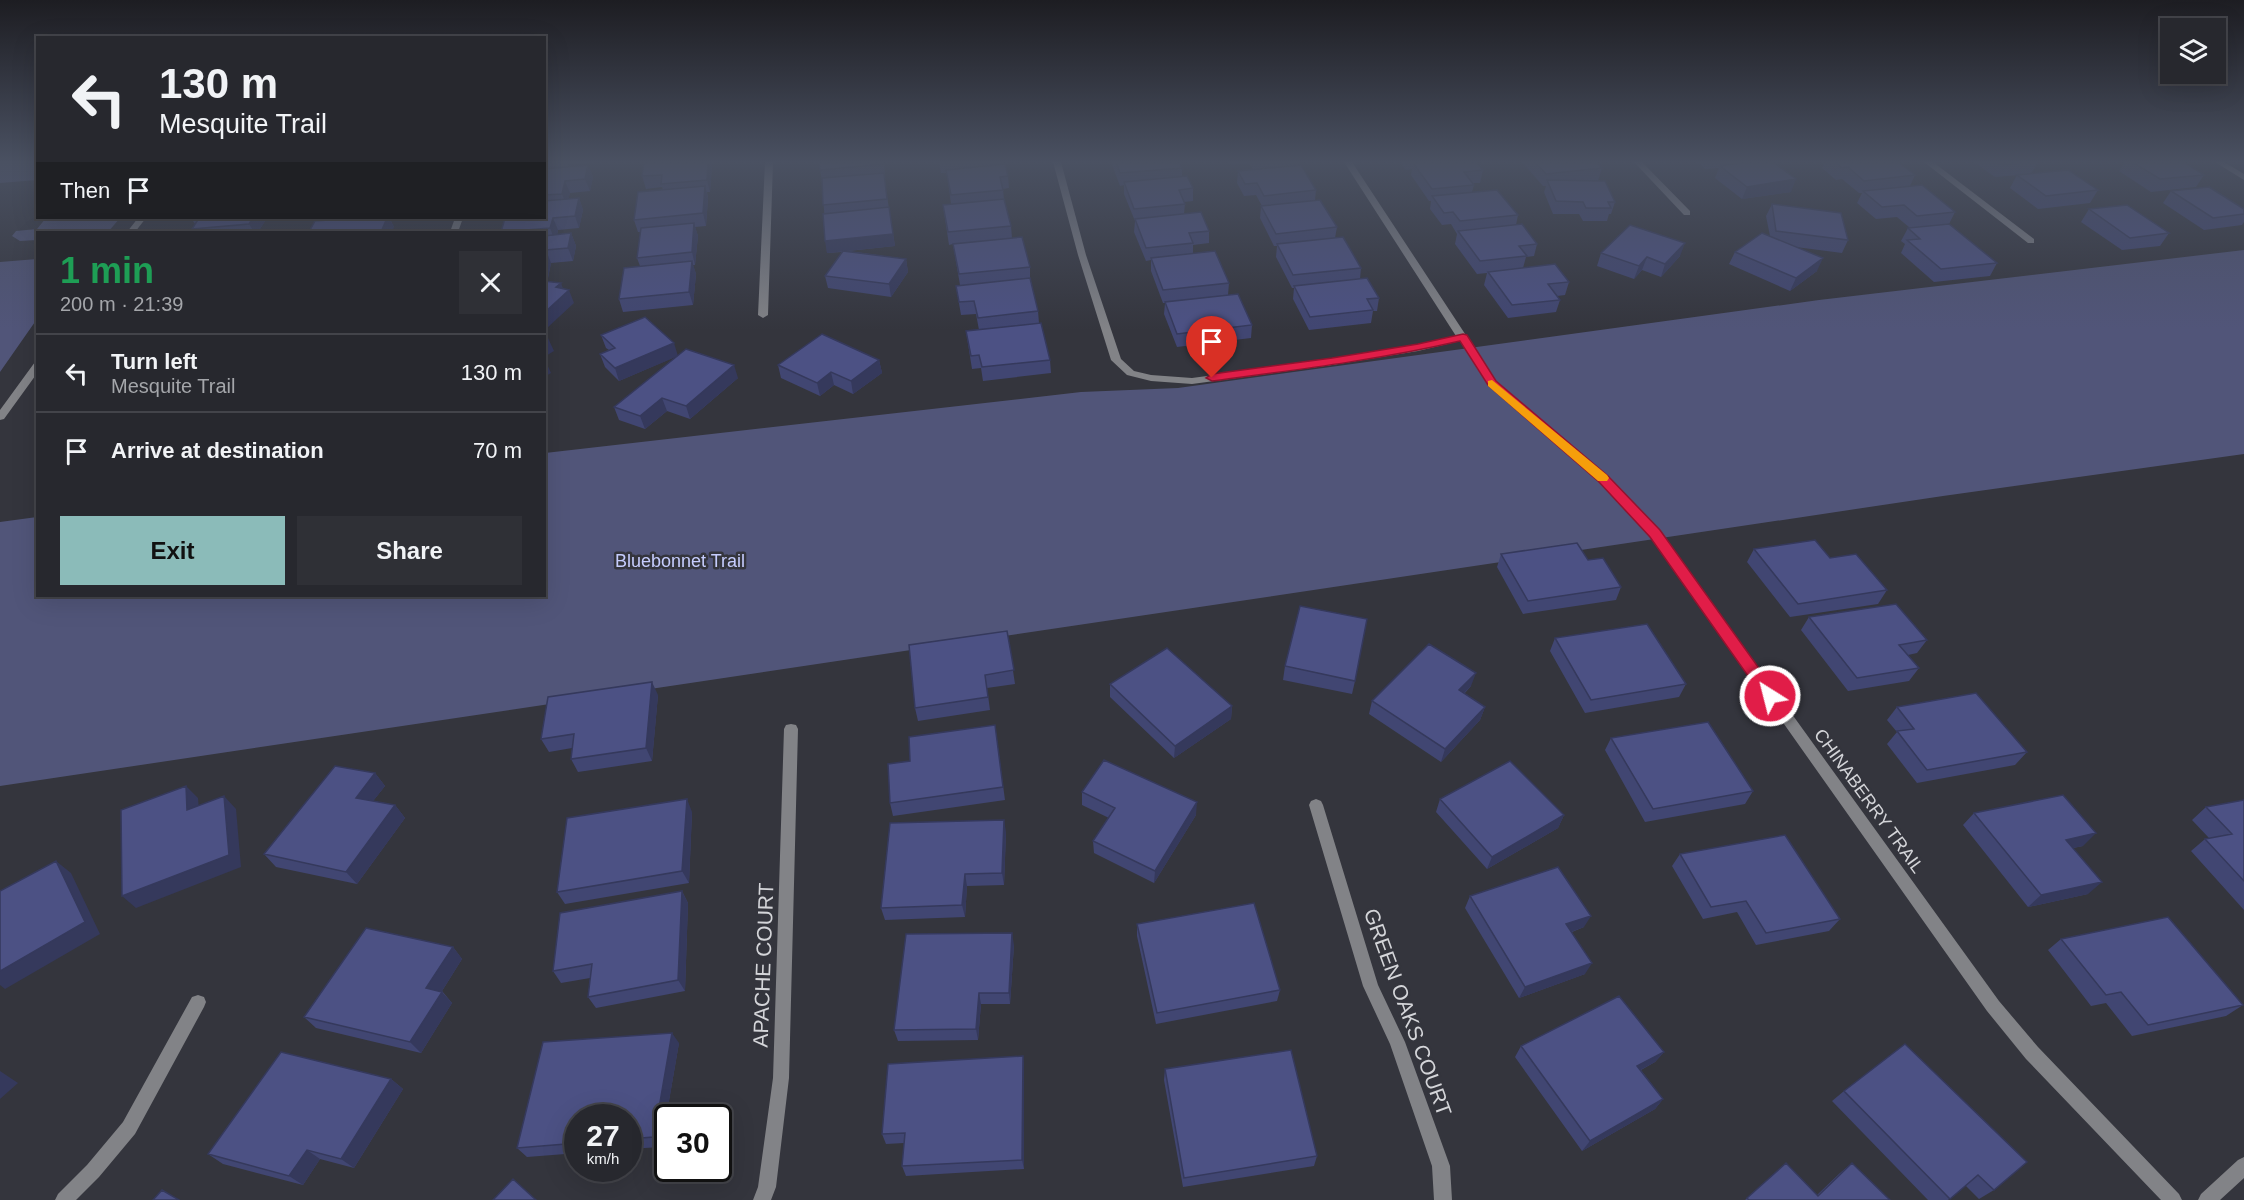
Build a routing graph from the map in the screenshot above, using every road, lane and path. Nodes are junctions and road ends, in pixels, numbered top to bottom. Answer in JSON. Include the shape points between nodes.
{"nodes":[{"id":1,"x":767,"y":218,"type":"edge"},
{"id":2,"x":1072,"y":218,"type":"edge"},
{"id":3,"x":1385,"y":218,"type":"edge"},
{"id":4,"x":2001,"y":218,"type":"edge"},
{"id":5,"x":141,"y":219,"type":"edge"},
{"id":6,"x":132,"y":231,"type":"edge"},
{"id":7,"x":2031,"y":241,"type":"dead end"},
{"id":8,"x":763,"y":315,"type":"dead end"},
{"id":9,"x":1463,"y":337,"type":"junction"},
{"id":10,"x":36,"y":367,"type":"edge"},
{"id":11,"x":0,"y":417,"type":"edge"},
{"id":12,"x":791,"y":729,"type":"dead end"},
{"id":13,"x":1316,"y":805,"type":"dead end"},
{"id":14,"x":198,"y":1002,"type":"dead end"},
{"id":15,"x":2244,"y":1166,"type":"edge"},
{"id":16,"x":64,"y":1200,"type":"edge"},
{"id":17,"x":762,"y":1200,"type":"edge"},
{"id":18,"x":1443,"y":1200,"type":"edge"},
{"id":19,"x":2173,"y":1200,"type":"edge"},
{"id":20,"x":2206,"y":1200,"type":"edge"}],
"edges":[{"from":1,"to":8,"type":"street"},
{"from":2,"to":9,"type":"street","via":[[1116,360],[1131,373],[1192,381],[1332,362]]},
{"from":3,"to":9,"type":"street","name":"CHINABERRY TRAIL"},
{"from":4,"to":7,"type":"street"},
{"from":5,"to":6,"type":"street"},
{"from":9,"to":19,"type":"street","name":"CHINABERRY TRAIL","via":[[1492,383],[1603,479],[1655,533],[1993,1006],[2032,1053]]},
{"from":10,"to":11,"type":"street"},
{"from":12,"to":17,"type":"street","name":"APACHE COURT","via":[[781,1078]]},
{"from":13,"to":18,"type":"street","name":"GREEN OAKS COURT","via":[[1371,986],[1397,1042],[1441,1166]]},
{"from":14,"to":16,"type":"street","via":[[129,1128]]},
{"from":15,"to":20,"type":"street"}]}
